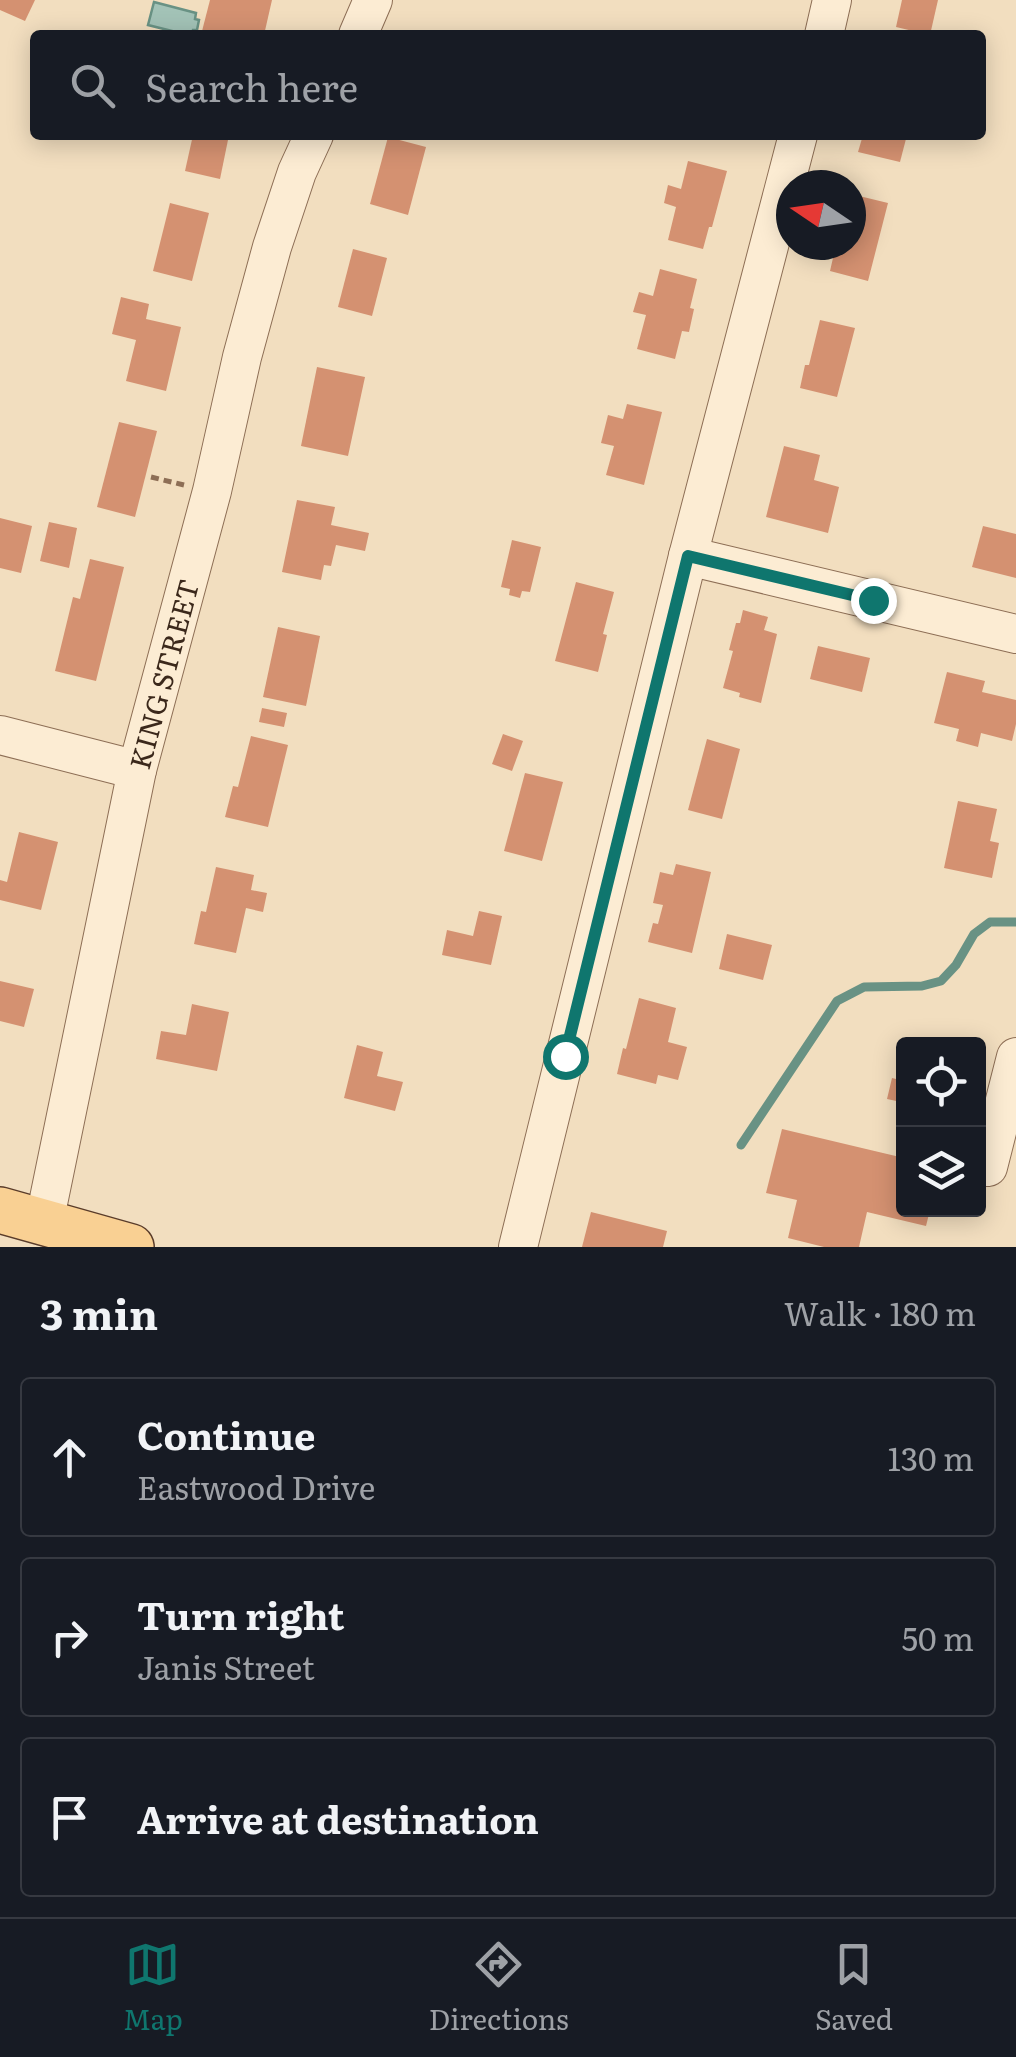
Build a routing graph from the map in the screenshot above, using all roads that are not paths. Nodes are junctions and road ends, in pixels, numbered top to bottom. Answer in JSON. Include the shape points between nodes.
{"nodes":[{"id":1,"x":373,"y":0,"type":"edge"},
{"id":2,"x":832,"y":0,"type":"edge"},
{"id":3,"x":360,"y":30,"type":"edge"},
{"id":4,"x":825,"y":30,"type":"edge"},
{"id":5,"x":312,"y":140,"type":"edge"},
{"id":6,"x":797,"y":140,"type":"edge"},
{"id":7,"x":688,"y":556,"type":"junction"},
{"id":8,"x":1016,"y":634,"type":"edge"},
{"id":9,"x":0,"y":735,"type":"edge"},
{"id":10,"x":138,"y":770,"type":"junction"},
{"id":11,"x":1016,"y":1057,"type":"edge"},
{"id":12,"x":988,"y":1167,"type":"dead end"},
{"id":13,"x":0,"y":1210,"type":"edge"},
{"id":14,"x":44,"y":1222,"type":"junction"},
{"id":15,"x":131,"y":1247,"type":"edge"},
{"id":16,"x":518,"y":1247,"type":"edge"}],
"edges":[{"from":1,"to":3,"type":"street"},
{"from":2,"to":4,"type":"street"},
{"from":5,"to":10,"type":"street","name":"KING STREET","via":[[272,247]]},
{"from":6,"to":7,"type":"street"},
{"from":7,"to":8,"type":"street"},
{"from":7,"to":16,"type":"street"},
{"from":9,"to":10,"type":"street"},
{"from":10,"to":14,"type":"street","name":"KING STREET"},
{"from":11,"to":12,"type":"street"},
{"from":13,"to":14,"type":"main road"},
{"from":14,"to":15,"type":"main road"}]}
